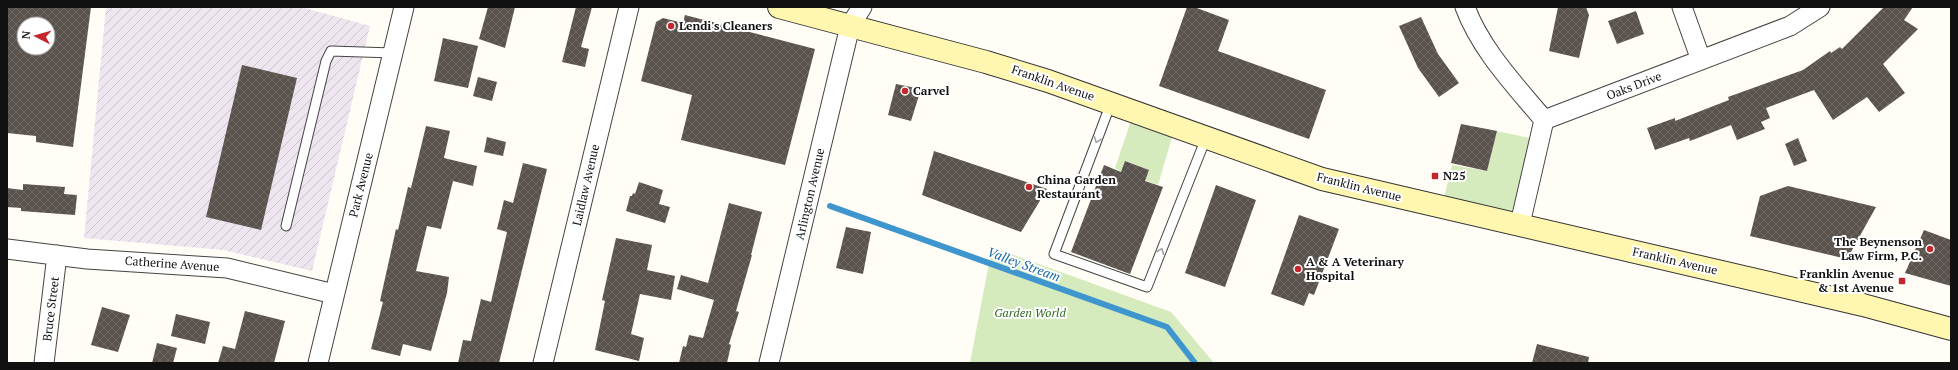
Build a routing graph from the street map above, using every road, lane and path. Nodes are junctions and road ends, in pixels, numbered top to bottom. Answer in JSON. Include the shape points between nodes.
{"nodes":[{"id":1,"x":404,"y":7,"type":"edge"},
{"id":2,"x":629,"y":7,"type":"edge"},
{"id":3,"x":779,"y":7,"type":"edge"},
{"id":4,"x":862,"y":7,"type":"edge"},
{"id":5,"x":1465,"y":7,"type":"edge"},
{"id":6,"x":1682,"y":7,"type":"edge"},
{"id":7,"x":1820,"y":7,"type":"edge"},
{"id":8,"x":808,"y":11,"type":"edge"},
{"id":9,"x":850,"y":26,"type":"junction"},
{"id":10,"x":393,"y":53,"type":"junction"},
{"id":11,"x":1701,"y":60,"type":"junction"},
{"id":12,"x":1111,"y":103,"type":"junction"},
{"id":13,"x":1544,"y":120,"type":"junction"},
{"id":14,"x":1206,"y":138,"type":"junction"},
{"id":15,"x":1520,"y":224,"type":"junction"},
{"id":16,"x":286,"y":226,"type":"dead end"},
{"id":17,"x":7,"y":249,"type":"edge"},
{"id":18,"x":57,"y":255,"type":"junction"},
{"id":19,"x":334,"y":294,"type":"junction"},
{"id":20,"x":1951,"y":329,"type":"edge"},
{"id":21,"x":44,"y":363,"type":"edge"},
{"id":22,"x":318,"y":363,"type":"edge"},
{"id":23,"x":543,"y":363,"type":"edge"},
{"id":24,"x":769,"y":363,"type":"edge"}],
"edges":[{"from":1,"to":10,"type":"street","name":"Park Avenue"},
{"from":2,"to":23,"type":"street","name":"Laidlaw Avenue"},
{"from":3,"to":8,"type":"main road","name":"Franklin Avenue"},
{"from":4,"to":9,"type":"street","name":"Arlington Avenue"},
{"from":5,"to":13,"type":"street","via":[[1495,61]]},
{"from":6,"to":11,"type":"street"},
{"from":7,"to":11,"type":"street","name":"Oaks Drive","via":[[1790,26]]},
{"from":8,"to":9,"type":"main road","name":"Franklin Avenue"},
{"from":9,"to":12,"type":"main road","name":"Franklin Avenue","via":[[986,62]]},
{"from":9,"to":24,"type":"street","name":"Arlington Avenue"},
{"from":10,"to":16,"type":"lane","via":[[331,52],[326,62]]},
{"from":10,"to":19,"type":"street","name":"Park Avenue"},
{"from":11,"to":13,"type":"street","name":"Oaks Drive"},
{"from":12,"to":14,"type":"main road","name":"Franklin Avenue"},
{"from":12,"to":14,"type":"lane","one_way":true,"via":[[1054,254],[1147,287]]},
{"from":13,"to":15,"type":"street"},
{"from":14,"to":15,"type":"main road","name":"Franklin Avenue","via":[[1322,179]]},
{"from":15,"to":20,"type":"main road","name":"Franklin Avenue","via":[[1863,305]]},
{"from":17,"to":18,"type":"street","name":"Catherine Avenue"},
{"from":18,"to":19,"type":"street","name":"Catherine Avenue","via":[[227,268]]},
{"from":18,"to":21,"type":"street","name":"Bruce Street"},
{"from":19,"to":22,"type":"street","name":"Park Avenue"}]}
